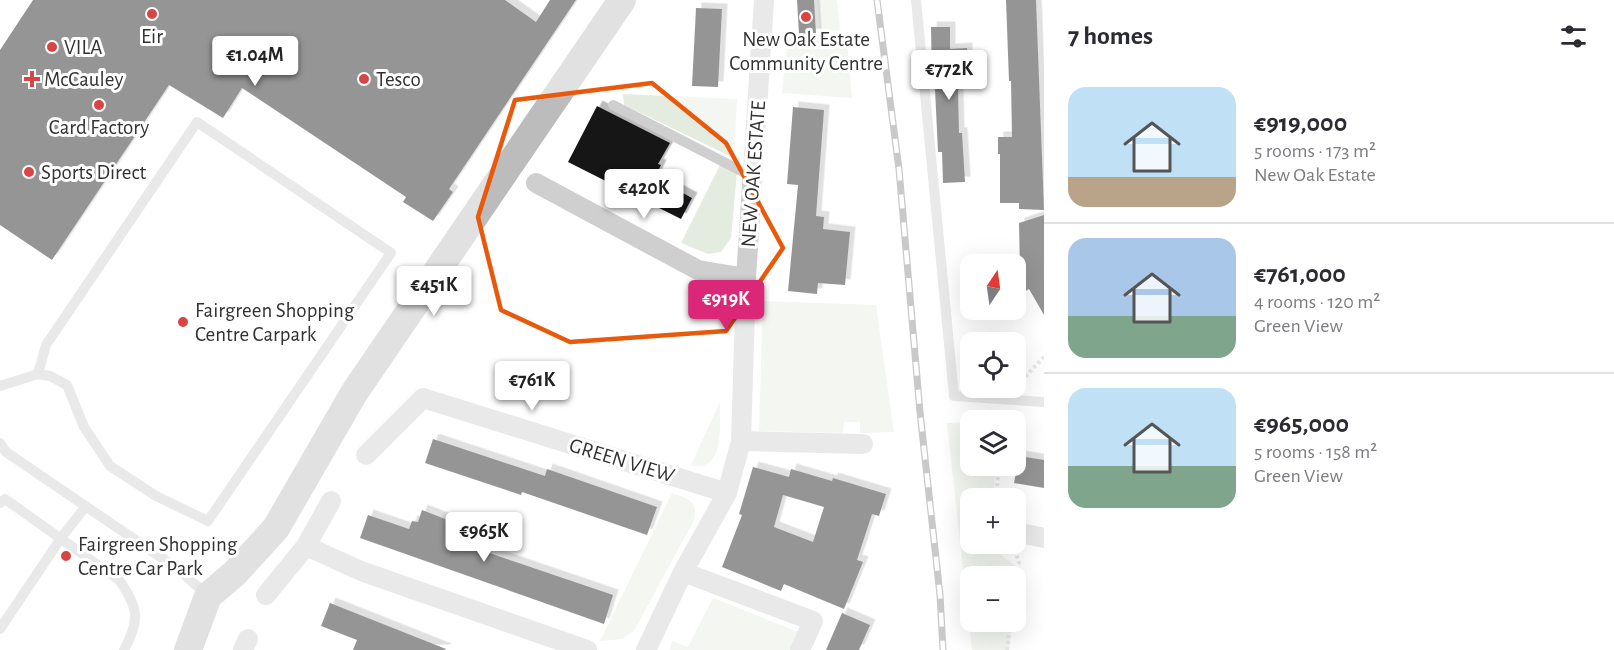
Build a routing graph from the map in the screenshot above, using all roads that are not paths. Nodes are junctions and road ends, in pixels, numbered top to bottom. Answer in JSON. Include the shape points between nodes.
{"nodes":[{"id":1,"x":622,"y":0,"type":"edge"},
{"id":2,"x":764,"y":0,"type":"edge"},
{"id":3,"x":916,"y":0,"type":"edge"},
{"id":4,"x":613,"y":105,"type":"dead end"},
{"id":5,"x":753,"y":177,"type":"junction"},
{"id":6,"x":536,"y":183,"type":"dead end"},
{"id":7,"x":746,"y":278,"type":"junction"},
{"id":8,"x":38,"y":374,"type":"junction"},
{"id":9,"x":0,"y":386,"type":"edge"},
{"id":10,"x":1044,"y":402,"type":"edge"},
{"id":11,"x":741,"y":441,"type":"junction"},
{"id":12,"x":0,"y":443,"type":"edge"},
{"id":13,"x":862,"y":444,"type":"dead end"},
{"id":14,"x":366,"y":455,"type":"dead end"},
{"id":15,"x":727,"y":493,"type":"junction"},
{"id":16,"x":331,"y":501,"type":"dead end"},
{"id":17,"x":0,"y":503,"type":"edge"},
{"id":18,"x":86,"y":506,"type":"junction"},
{"id":19,"x":1026,"y":534,"type":"edge"},
{"id":20,"x":61,"y":538,"type":"junction"},
{"id":21,"x":1044,"y":538,"type":"edge"},
{"id":22,"x":306,"y":546,"type":"junction"},
{"id":23,"x":683,"y":572,"type":"junction"},
{"id":24,"x":266,"y":595,"type":"dead end"},
{"id":25,"x":208,"y":596,"type":"junction"},
{"id":26,"x":0,"y":629,"type":"edge"},
{"id":27,"x":125,"y":649,"type":"edge"},
{"id":28,"x":188,"y":650,"type":"edge"},
{"id":29,"x":586,"y":650,"type":"edge"},
{"id":30,"x":646,"y":650,"type":"edge"},
{"id":31,"x":800,"y":650,"type":"edge"}],
"edges":[{"from":1,"to":25,"type":"street","via":[[354,393],[276,528]]},
{"from":2,"to":5,"type":"street","name":"NEW OAK ESTATE"},
{"from":3,"to":10,"type":"lane","via":[[954,396]]},
{"from":4,"to":5,"type":"lane"},
{"from":5,"to":7,"type":"street","name":"NEW OAK ESTATE"},
{"from":6,"to":7,"type":"street","via":[[698,270]]},
{"from":7,"to":11,"type":"street","name":"NEW OAK ESTATE"},
{"from":8,"to":8,"type":"lane","via":[[46,345],[197,122],[391,252],[208,521],[156,496],[110,466],[84,427],[67,385]]},
{"from":8,"to":9,"type":"lane"},
{"from":11,"to":13,"type":"street"},
{"from":11,"to":15,"type":"street","name":"NEW OAK ESTATE"},
{"from":12,"to":18,"type":"lane","via":[[6,452]]},
{"from":14,"to":15,"type":"street","name":"GREEN VIEW","via":[[423,398]]},
{"from":15,"to":23,"type":"street","name":"NEW OAK ESTATE"},
{"from":16,"to":22,"type":"street"},
{"from":17,"to":20,"type":"lane","via":[[5,499]]},
{"from":18,"to":20,"type":"lane"},
{"from":18,"to":25,"type":"lane","via":[[178,569]]},
{"from":19,"to":21,"type":"street"},
{"from":20,"to":26,"type":"lane"},
{"from":20,"to":27,"type":"lane","via":[[119,580],[130,596],[135,610],[134,633]]},
{"from":22,"to":24,"type":"street"},
{"from":22,"to":29,"type":"street","via":[[361,571]]},
{"from":23,"to":30,"type":"street","name":"NEW OAK ESTATE"},
{"from":23,"to":31,"type":"street","via":[[813,621]]},
{"from":25,"to":28,"type":"street"}]}
